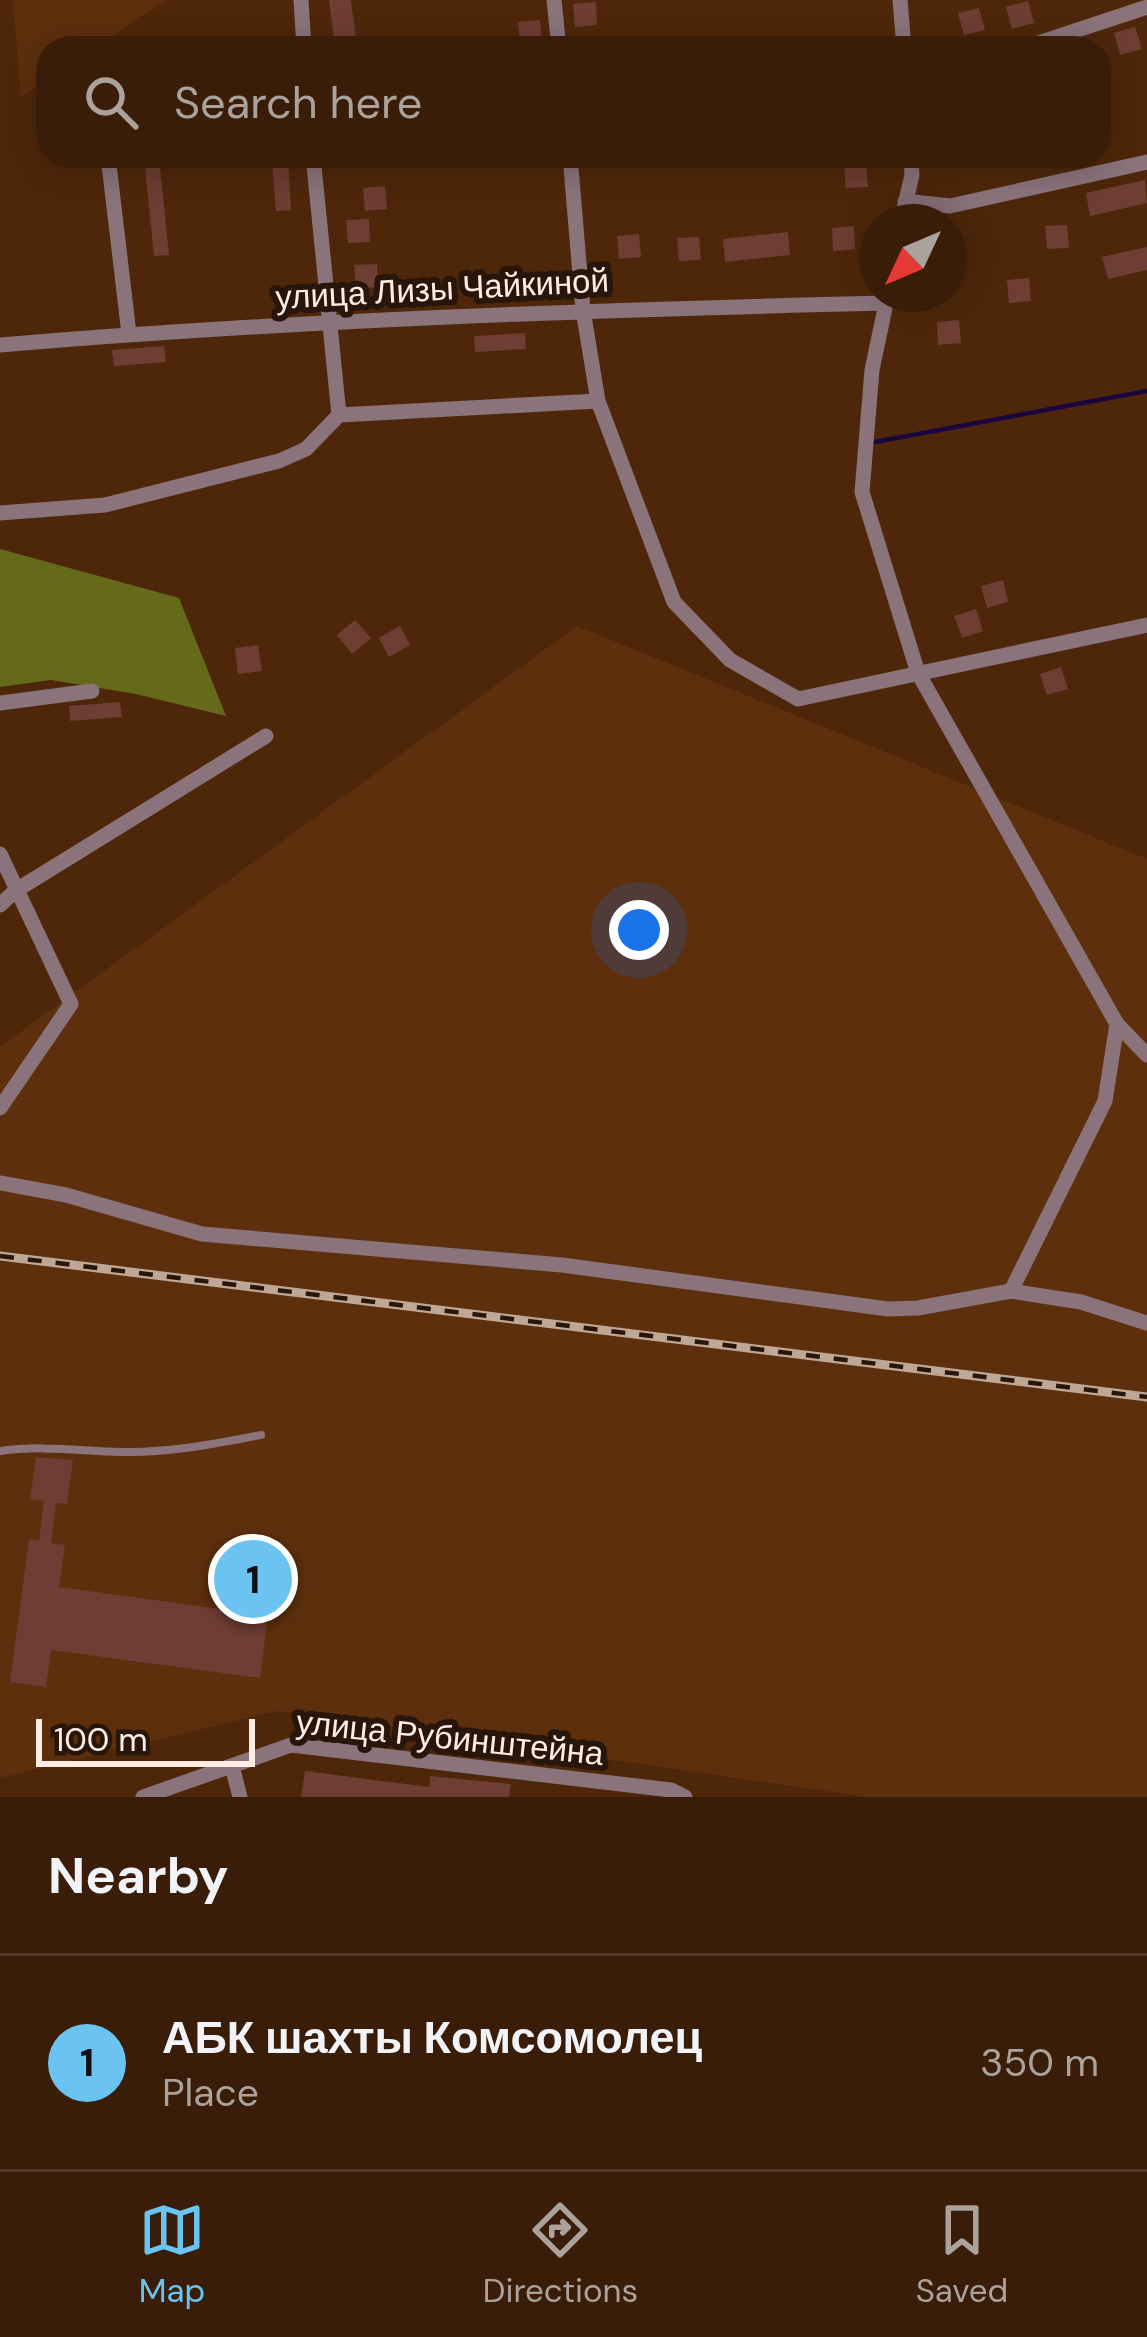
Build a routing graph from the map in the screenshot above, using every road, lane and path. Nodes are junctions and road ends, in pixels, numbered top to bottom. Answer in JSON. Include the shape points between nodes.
{"nodes":[{"id":1,"x":301,"y":0,"type":"edge"},
{"id":2,"x":554,"y":0,"type":"edge"},
{"id":3,"x":900,"y":0,"type":"edge"},
{"id":4,"x":1147,"y":7,"type":"edge"},
{"id":5,"x":303,"y":36,"type":"edge"},
{"id":6,"x":558,"y":36,"type":"edge"},
{"id":7,"x":903,"y":36,"type":"edge"},
{"id":8,"x":1059,"y":36,"type":"edge"},
{"id":9,"x":1147,"y":162,"type":"edge"},
{"id":10,"x":110,"y":168,"type":"edge"},
{"id":11,"x":314,"y":168,"type":"edge"},
{"id":12,"x":571,"y":168,"type":"edge"},
{"id":13,"x":912,"y":168,"type":"edge"},
{"id":14,"x":905,"y":201,"type":"junction"},
{"id":15,"x":904,"y":204,"type":"edge"},
{"id":16,"x":859,"y":299,"type":"edge"},
{"id":17,"x":583,"y":310,"type":"junction"},
{"id":18,"x":884,"y":312,"type":"edge"},
{"id":19,"x":332,"y":323,"type":"junction"},
{"id":20,"x":129,"y":334,"type":"junction"},
{"id":21,"x":0,"y":345,"type":"edge"},
{"id":22,"x":598,"y":401,"type":"junction"},
{"id":23,"x":339,"y":415,"type":"junction"},
{"id":24,"x":0,"y":514,"type":"edge"},
{"id":25,"x":1147,"y":625,"type":"edge"},
{"id":26,"x":918,"y":673,"type":"junction"},
{"id":27,"x":92,"y":691,"type":"dead end"},
{"id":28,"x":0,"y":703,"type":"edge"},
{"id":29,"x":266,"y":736,"type":"dead end"},
{"id":30,"x":0,"y":854,"type":"edge"},
{"id":31,"x":15,"y":890,"type":"junction"},
{"id":32,"x":0,"y":905,"type":"edge"},
{"id":33,"x":1117,"y":1024,"type":"junction"},
{"id":34,"x":1147,"y":1055,"type":"edge"},
{"id":35,"x":0,"y":1108,"type":"edge"},
{"id":36,"x":0,"y":1183,"type":"edge"},
{"id":37,"x":1011,"y":1291,"type":"junction"},
{"id":38,"x":1147,"y":1323,"type":"edge"},
{"id":39,"x":261,"y":1435,"type":"dead end"},
{"id":40,"x":0,"y":1451,"type":"edge"},
{"id":41,"x":232,"y":1766,"type":"junction"},
{"id":42,"x":143,"y":1797,"type":"edge"},
{"id":43,"x":240,"y":1797,"type":"edge"},
{"id":44,"x":685,"y":1797,"type":"edge"}],
"edges":[{"from":1,"to":5,"type":"street"},
{"from":2,"to":6,"type":"street"},
{"from":3,"to":7,"type":"street"},
{"from":4,"to":8,"type":"street"},
{"from":9,"to":14,"type":"street","via":[[950,206]]},
{"from":10,"to":20,"type":"street"},
{"from":11,"to":19,"type":"street"},
{"from":12,"to":17,"type":"street"},
{"from":13,"to":14,"type":"street"},
{"from":14,"to":15,"type":"street"},
{"from":16,"to":17,"type":"street","name":"улица Лизы Чайкиной"},
{"from":17,"to":19,"type":"street","name":"улица Лизы Чайкиной"},
{"from":17,"to":22,"type":"street"},
{"from":18,"to":26,"type":"street","via":[[862,492]]},
{"from":19,"to":20,"type":"street","name":"улица Лизы Чайкиной"},
{"from":19,"to":23,"type":"street"},
{"from":20,"to":21,"type":"street","name":"улица Лизы Чайкиной"},
{"from":22,"to":23,"type":"street"},
{"from":22,"to":26,"type":"street","via":[[674,602],[730,660],[798,699]]},
{"from":23,"to":24,"type":"street","via":[[280,461],[105,505]]},
{"from":25,"to":26,"type":"street"},
{"from":26,"to":33,"type":"street"},
{"from":27,"to":28,"type":"street"},
{"from":29,"to":31,"type":"street"},
{"from":30,"to":31,"type":"street"},
{"from":31,"to":32,"type":"street"},
{"from":31,"to":35,"type":"street","via":[[71,1004]]},
{"from":33,"to":34,"type":"street"},
{"from":33,"to":37,"type":"street","via":[[1105,1101]]},
{"from":36,"to":37,"type":"street","via":[[202,1234],[562,1265],[888,1309]]},
{"from":37,"to":38,"type":"street"},
{"from":39,"to":40,"type":"lane","via":[[178,1450]]},
{"from":41,"to":42,"type":"street","name":"улица Рубинштейна"},
{"from":41,"to":43,"type":"street"},
{"from":41,"to":44,"type":"street","name":"улица Рубинштейна","via":[[290,1744]]}]}
